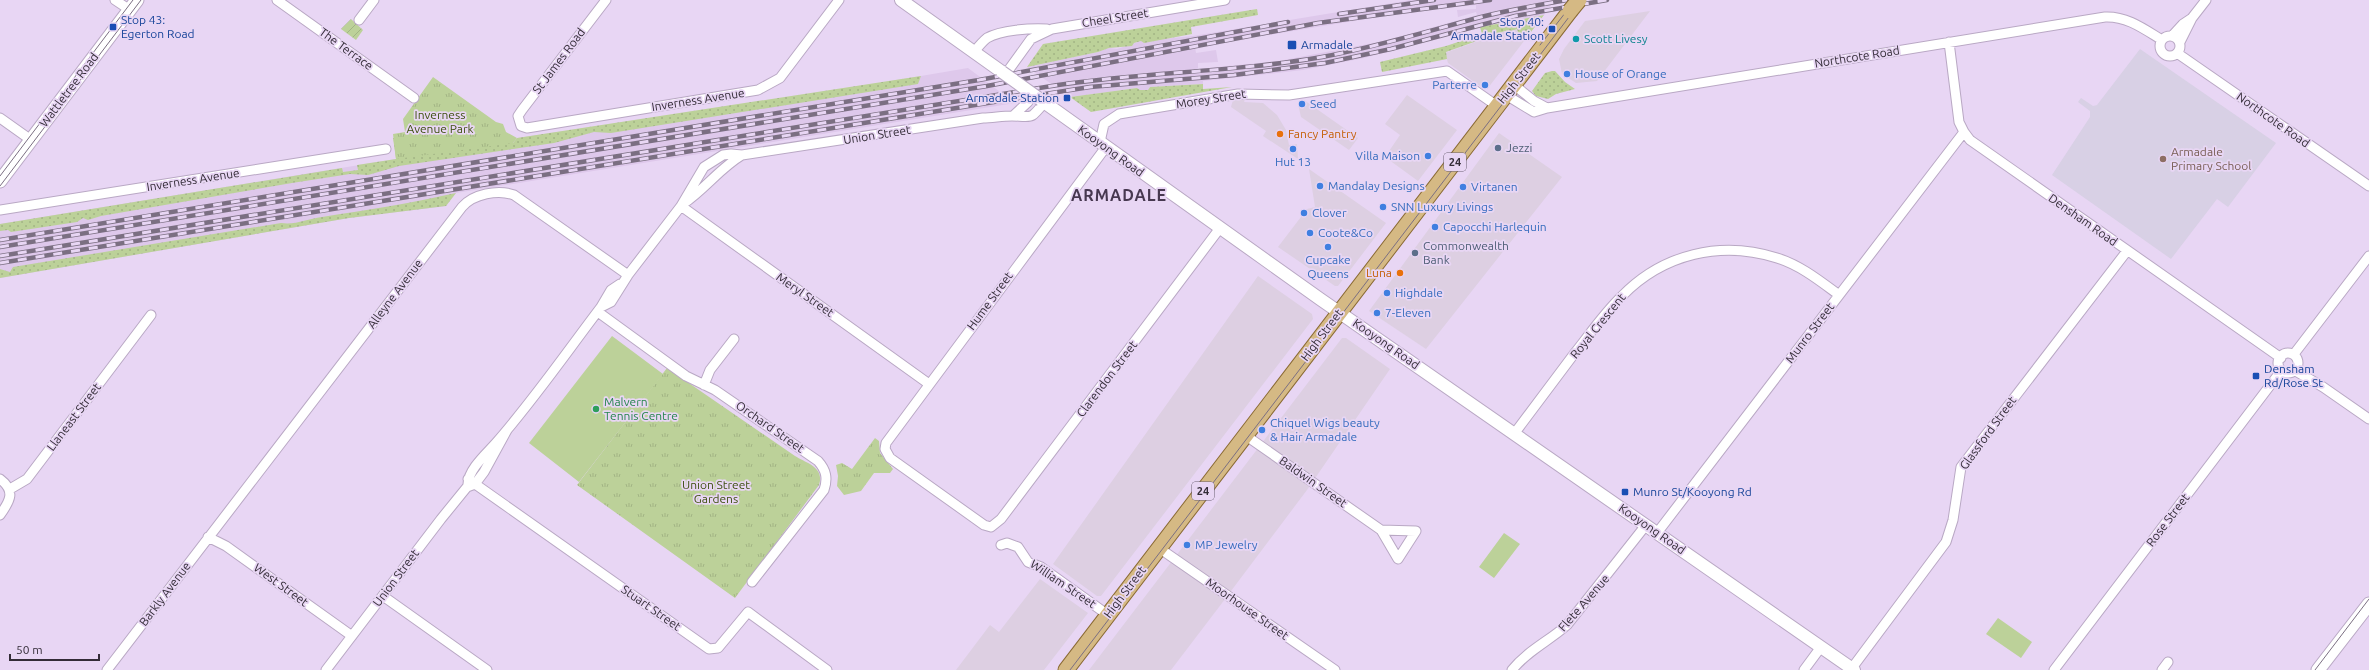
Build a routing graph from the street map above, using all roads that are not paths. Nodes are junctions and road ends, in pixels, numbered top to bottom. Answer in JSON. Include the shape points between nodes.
{"nodes":[{"id":1,"x":116,"y":0,"type":"edge"},
{"id":2,"x":277,"y":0,"type":"edge"},
{"id":3,"x":374,"y":0,"type":"edge"},
{"id":4,"x":606,"y":0,"type":"edge"},
{"id":5,"x":839,"y":0,"type":"edge"},
{"id":6,"x":901,"y":0,"type":"edge"},
{"id":7,"x":1225,"y":0,"type":"edge"},
{"id":8,"x":2206,"y":0,"type":"edge"},
{"id":9,"x":134,"y":5,"type":"edge"},
{"id":10,"x":1574,"y":5,"type":"edge"},
{"id":11,"x":2192,"y":18,"type":"junction"},
{"id":12,"x":359,"y":20,"type":"dead end"},
{"id":13,"x":1052,"y":29,"type":"junction"},
{"id":14,"x":2172,"y":36,"type":"junction"},
{"id":15,"x":2162,"y":40,"type":"junction"},
{"id":16,"x":1949,"y":42,"type":"junction"},
{"id":17,"x":2180,"y":42,"type":"junction"},
{"id":18,"x":974,"y":52,"type":"junction"},
{"id":19,"x":2178,"y":53,"type":"junction"},
{"id":20,"x":1005,"y":72,"type":"junction"},
{"id":21,"x":1506,"y":95,"type":"junction"},
{"id":22,"x":414,"y":98,"type":"dead end"},
{"id":23,"x":1043,"y":101,"type":"junction"},
{"id":24,"x":1028,"y":102,"type":"dead end"},
{"id":25,"x":1547,"y":108,"type":"junction"},
{"id":26,"x":1013,"y":116,"type":"junction"},
{"id":27,"x":0,"y":118,"type":"edge"},
{"id":28,"x":519,"y":123,"type":"joint"},
{"id":29,"x":1964,"y":132,"type":"junction"},
{"id":30,"x":31,"y":140,"type":"junction"},
{"id":31,"x":1103,"y":145,"type":"junction"},
{"id":32,"x":386,"y":149,"type":"dead end"},
{"id":33,"x":742,"y":155,"type":"junction"},
{"id":34,"x":0,"y":181,"type":"edge"},
{"id":35,"x":2369,"y":186,"type":"edge"},
{"id":36,"x":681,"y":206,"type":"junction"},
{"id":37,"x":0,"y":210,"type":"edge"},
{"id":38,"x":1220,"y":228,"type":"junction"},
{"id":39,"x":2127,"y":251,"type":"junction"},
{"id":40,"x":2369,"y":256,"type":"edge"},
{"id":41,"x":626,"y":278,"type":"junction"},
{"id":42,"x":1839,"y":295,"type":"junction"},
{"id":43,"x":599,"y":310,"type":"junction"},
{"id":44,"x":1339,"y":312,"type":"junction"},
{"id":45,"x":151,"y":315,"type":"dead end"},
{"id":46,"x":734,"y":339,"type":"dead end"},
{"id":47,"x":2294,"y":354,"type":"junction"},
{"id":48,"x":2281,"y":358,"type":"junction"},
{"id":49,"x":2294,"y":370,"type":"junction"},
{"id":50,"x":2281,"y":371,"type":"junction"},
{"id":51,"x":929,"y":384,"type":"junction"},
{"id":52,"x":704,"y":385,"type":"junction"},
{"id":53,"x":2369,"y":419,"type":"edge"},
{"id":54,"x":1514,"y":434,"type":"junction"},
{"id":55,"x":1246,"y":435,"type":"junction"},
{"id":56,"x":890,"y":458,"type":"joint"},
{"id":57,"x":0,"y":479,"type":"edge"},
{"id":58,"x":470,"y":483,"type":"junction"},
{"id":59,"x":10,"y":489,"type":"junction"},
{"id":60,"x":0,"y":515,"type":"edge"},
{"id":61,"x":1646,"y":526,"type":"junction"},
{"id":62,"x":1380,"y":530,"type":"dead end"},
{"id":63,"x":1657,"y":533,"type":"junction"},
{"id":64,"x":208,"y":537,"type":"junction"},
{"id":65,"x":1001,"y":545,"type":"dead end"},
{"id":66,"x":1159,"y":548,"type":"junction"},
{"id":67,"x":752,"y":582,"type":"dead end"},
{"id":68,"x":383,"y":596,"type":"junction"},
{"id":69,"x":2369,"y":604,"type":"edge"},
{"id":70,"x":1108,"y":615,"type":"junction"},
{"id":71,"x":352,"y":636,"type":"junction"},
{"id":72,"x":1821,"y":647,"type":"junction"},
{"id":73,"x":2168,"y":662,"type":"dead end"},
{"id":74,"x":1853,"y":669,"type":"edge"},
{"id":75,"x":107,"y":670,"type":"edge"},
{"id":76,"x":326,"y":670,"type":"edge"},
{"id":77,"x":487,"y":670,"type":"edge"},
{"id":78,"x":827,"y":670,"type":"edge"},
{"id":79,"x":1066,"y":670,"type":"edge"},
{"id":80,"x":1335,"y":670,"type":"edge"},
{"id":81,"x":1512,"y":670,"type":"edge"},
{"id":82,"x":1804,"y":670,"type":"edge"},
{"id":83,"x":2054,"y":670,"type":"edge"},
{"id":84,"x":2162,"y":670,"type":"edge"},
{"id":85,"x":2318,"y":670,"type":"edge"}],
"edges":[{"from":1,"to":9,"type":"street"},
{"from":2,"to":22,"type":"street","name":"The Terrace"},
{"from":3,"to":12,"type":"street"},
{"from":4,"to":28,"type":"street","name":"St James Road","via":[[522,110],[518,116]]},
{"from":5,"to":28,"type":"street","name":"Inverness Avenue","via":[[780,78],[762,88],[527,128]]},
{"from":6,"to":18,"type":"street","name":"Kooyong Road"},
{"from":7,"to":13,"type":"street","name":"Cheel Street"},
{"from":8,"to":11,"type":"street"},
{"from":9,"to":30,"type":"main road","name":"Wattletree Road"},
{"from":10,"to":21,"type":"main road","name":"High Street","number":"24"},
{"from":11,"to":14,"type":"street"},
{"from":11,"to":17,"type":"street"},
{"from":13,"to":18,"type":"street","name":"Cheel Street","via":[[1031,28],[993,35],[983,41]]},
{"from":13,"to":20,"type":"street","name":"Cheel Street","via":[[1031,39]]},
{"from":14,"to":15,"type":"street"},
{"from":14,"to":17,"type":"street"},
{"from":15,"to":16,"type":"street","name":"Northcote Road","via":[[2130,21],[2112,17]]},
{"from":15,"to":19,"type":"street","via":[[2164,54],[2171,56]]},
{"from":16,"to":25,"type":"street","name":"Northcote Road"},
{"from":16,"to":29,"type":"street","name":"Densham Road","via":[[1957,112]]},
{"from":17,"to":19,"type":"street"},
{"from":18,"to":20,"type":"street","name":"Kooyong Road"},
{"from":19,"to":35,"type":"street","name":"Northcote Road"},
{"from":20,"to":23,"type":"street","name":"Kooyong Road","bridge":true},
{"from":21,"to":25,"type":"street","via":[[1534,101]]},
{"from":21,"to":25,"type":"street","name":"Northcote Road","via":[[1534,112]]},
{"from":21,"to":31,"type":"street","name":"Morey Street","via":[[1446,71],[1289,96],[1238,94],[1119,114],[1104,124]]},
{"from":21,"to":44,"type":"main road","name":"High Street","number":"24"},
{"from":23,"to":26,"type":"street","name":"Union Street","via":[[1036,113],[1029,117]]},
{"from":23,"to":31,"type":"street","name":"Kooyong Road"},
{"from":24,"to":26,"type":"street"},
{"from":26,"to":33,"type":"street","name":"Union Street","via":[[983,118]]},
{"from":27,"to":30,"type":"street"},
{"from":29,"to":39,"type":"street","name":"Densham Road","via":[[1989,155]]},
{"from":29,"to":42,"type":"street","name":"Munro Street"},
{"from":30,"to":34,"type":"main road","name":"Wattletree Road"},
{"from":31,"to":38,"type":"street","name":"Kooyong Road"},
{"from":31,"to":51,"type":"street","name":"Hume Street"},
{"from":32,"to":37,"type":"street","name":"Inverness Avenue"},
{"from":33,"to":36,"type":"street","name":"Union Street","via":[[730,162],[703,190]]},
{"from":33,"to":36,"type":"street","name":"Union Street","via":[[722,155],[708,163]]},
{"from":36,"to":41,"type":"street","name":"Union Street"},
{"from":36,"to":51,"type":"street","name":"Meryl Street"},
{"from":38,"to":44,"type":"street","name":"Kooyong Road"},
{"from":38,"to":56,"type":"street","name":"Clarendon Street","via":[[1001,519],[991,527],[984,526]]},
{"from":39,"to":48,"type":"street","name":"Densham Road"},
{"from":39,"to":74,"type":"street","name":"Glassford Street","via":[[1966,460],[1959,473],[1953,520],[1946,542]]},
{"from":40,"to":47,"type":"street"},
{"from":41,"to":43,"type":"street","name":"Union Street","via":[[611,290]]},
{"from":41,"to":64,"type":"street","name":"Alleyne Avenue","via":[[514,195],[504,192],[470,199]]},
{"from":42,"to":54,"type":"street","name":"Royal Crescent","via":[[1792,264],[1758,253],[1731,249],[1710,250],[1673,261],[1641,278],[1605,313]]},
{"from":42,"to":63,"type":"street","name":"Munro Street"},
{"from":43,"to":52,"type":"street","name":"Orchard Street","via":[[686,376]]},
{"from":43,"to":58,"type":"street","name":"Union Street","via":[[507,430]]},
{"from":44,"to":54,"type":"street","name":"Kooyong Road"},
{"from":44,"to":55,"type":"main road","name":"High Street","number":"24"},
{"from":45,"to":59,"type":"street","name":"Llaneast Street","via":[[27,479]]},
{"from":46,"to":52,"type":"street","via":[[710,370]]},
{"from":47,"to":48,"type":"street","via":[[2287,353]]},
{"from":47,"to":49,"type":"street","via":[[2298,361]]},
{"from":48,"to":50,"type":"street","via":[[2278,364]]},
{"from":49,"to":50,"type":"street","via":[[2286,373]]},
{"from":49,"to":53,"type":"street"},
{"from":50,"to":83,"type":"street","name":"Rose Street"},
{"from":51,"to":56,"type":"street","name":"Hume Street","via":[[889,438],[885,449]]},
{"from":52,"to":67,"type":"street","name":"Orchard Street","via":[[818,461],[827,475],[824,490]]},
{"from":54,"to":61,"type":"street","name":"Kooyong Road"},
{"from":55,"to":62,"type":"street","name":"Baldwin Street"},
{"from":55,"to":66,"type":"main road","name":"High Street","number":"24"},
{"from":57,"to":59,"type":"street"},
{"from":58,"to":68,"type":"street","name":"Union Street"},
{"from":58,"to":78,"type":"street","name":"Stuart Street","via":[[710,649],[718,648],[748,612]]},
{"from":59,"to":60,"type":"street","via":[[11,498]]},
{"from":61,"to":63,"type":"street","name":"Kooyong Road"},
{"from":61,"to":81,"type":"street","name":"Flete Avenue","via":[[1567,625],[1527,654]]},
{"from":63,"to":72,"type":"street","name":"Kooyong Road"},
{"from":64,"to":71,"type":"street","name":"West Street","via":[[226,546]]},
{"from":64,"to":75,"type":"street","name":"Barkly Avenue"},
{"from":65,"to":70,"type":"street","name":"William Street","via":[[1007,543],[1018,547],[1028,562],[1041,567]]},
{"from":66,"to":70,"type":"main road","name":"High Street","number":"24"},
{"from":66,"to":80,"type":"street","name":"Moorhouse Street"},
{"from":68,"to":71,"type":"street","name":"Union Street"},
{"from":68,"to":77,"type":"street"},
{"from":69,"to":85,"type":"main road"},
{"from":70,"to":79,"type":"main road","name":"High Street","number":"24"},
{"from":71,"to":76,"type":"street","name":"Union Street"},
{"from":72,"to":74,"type":"street","name":"Kooyong Road"},
{"from":72,"to":82,"type":"street"},
{"from":73,"to":84,"type":"street"}]}
